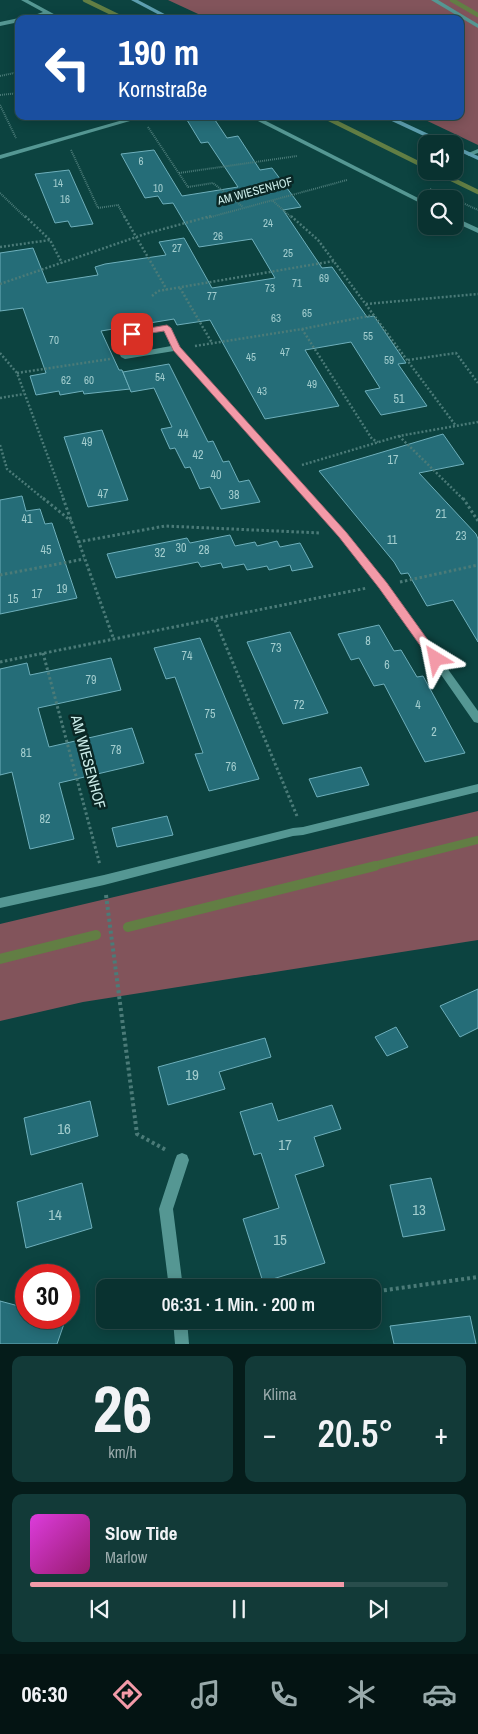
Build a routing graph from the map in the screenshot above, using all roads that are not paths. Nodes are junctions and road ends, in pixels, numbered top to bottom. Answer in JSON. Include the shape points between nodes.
{"nodes":[{"id":1,"x":24,"y":0,"type":"edge"},
{"id":2,"x":134,"y":0,"type":"edge"},
{"id":3,"x":434,"y":0,"type":"edge"},
{"id":4,"x":48,"y":12,"type":"junction"},
{"id":5,"x":38,"y":15,"type":"edge"},
{"id":6,"x":54,"y":15,"type":"edge"},
{"id":7,"x":164,"y":15,"type":"edge"},
{"id":8,"x":459,"y":15,"type":"edge"},
{"id":9,"x":464,"y":18,"type":"edge"},
{"id":10,"x":15,"y":21,"type":"edge"},
{"id":11,"x":0,"y":24,"type":"edge"},
{"id":12,"x":478,"y":26,"type":"edge"},
{"id":13,"x":132,"y":120,"type":"edge"},
{"id":14,"x":259,"y":120,"type":"edge"},
{"id":15,"x":393,"y":120,"type":"edge"},
{"id":16,"x":426,"y":135,"type":"edge"},
{"id":17,"x":478,"y":150,"type":"edge"},
{"id":18,"x":463,"y":151,"type":"edge"},
{"id":19,"x":469,"y":154,"type":"junction"},
{"id":20,"x":0,"y":157,"type":"edge"},
{"id":21,"x":478,"y":158,"type":"edge"},
{"id":22,"x":418,"y":200,"type":"edge"},
{"id":23,"x":463,"y":223,"type":"edge"},
{"id":24,"x":478,"y":231,"type":"edge"},
{"id":25,"x":176,"y":348,"type":"junction"},
{"id":26,"x":478,"y":719,"type":"edge"},
{"id":27,"x":478,"y":788,"type":"edge"},
{"id":28,"x":0,"y":903,"type":"edge"},
{"id":29,"x":178,"y":1157,"type":"road end"},
{"id":30,"x":175,"y":1279,"type":"edge"},
{"id":31,"x":181,"y":1329,"type":"edge"},
{"id":32,"x":182,"y":1344,"type":"edge"}],
"edges":[{"from":1,"to":4,"type":"street"},
{"from":2,"to":7,"type":"main road"},
{"from":3,"to":8,"type":"street"},
{"from":4,"to":5,"type":"street"},
{"from":4,"to":6,"type":"street"},
{"from":9,"to":12,"type":"street"},
{"from":10,"to":11,"type":"street"},
{"from":13,"to":20,"type":"street"},
{"from":14,"to":22,"type":"street"},
{"from":15,"to":16,"type":"main road"},
{"from":17,"to":19,"type":"street"},
{"from":18,"to":19,"type":"main road"},
{"from":19,"to":21,"type":"main road"},
{"from":23,"to":24,"type":"street"},
{"from":25,"to":25,"type":"street","via":[[125,357],[115,337],[167,328]]},
{"from":25,"to":26,"type":"street","via":[[343,534]]},
{"from":27,"to":28,"type":"street"},
{"from":29,"to":30,"type":"street","via":[[166,1209]]},
{"from":31,"to":32,"type":"street"}]}
